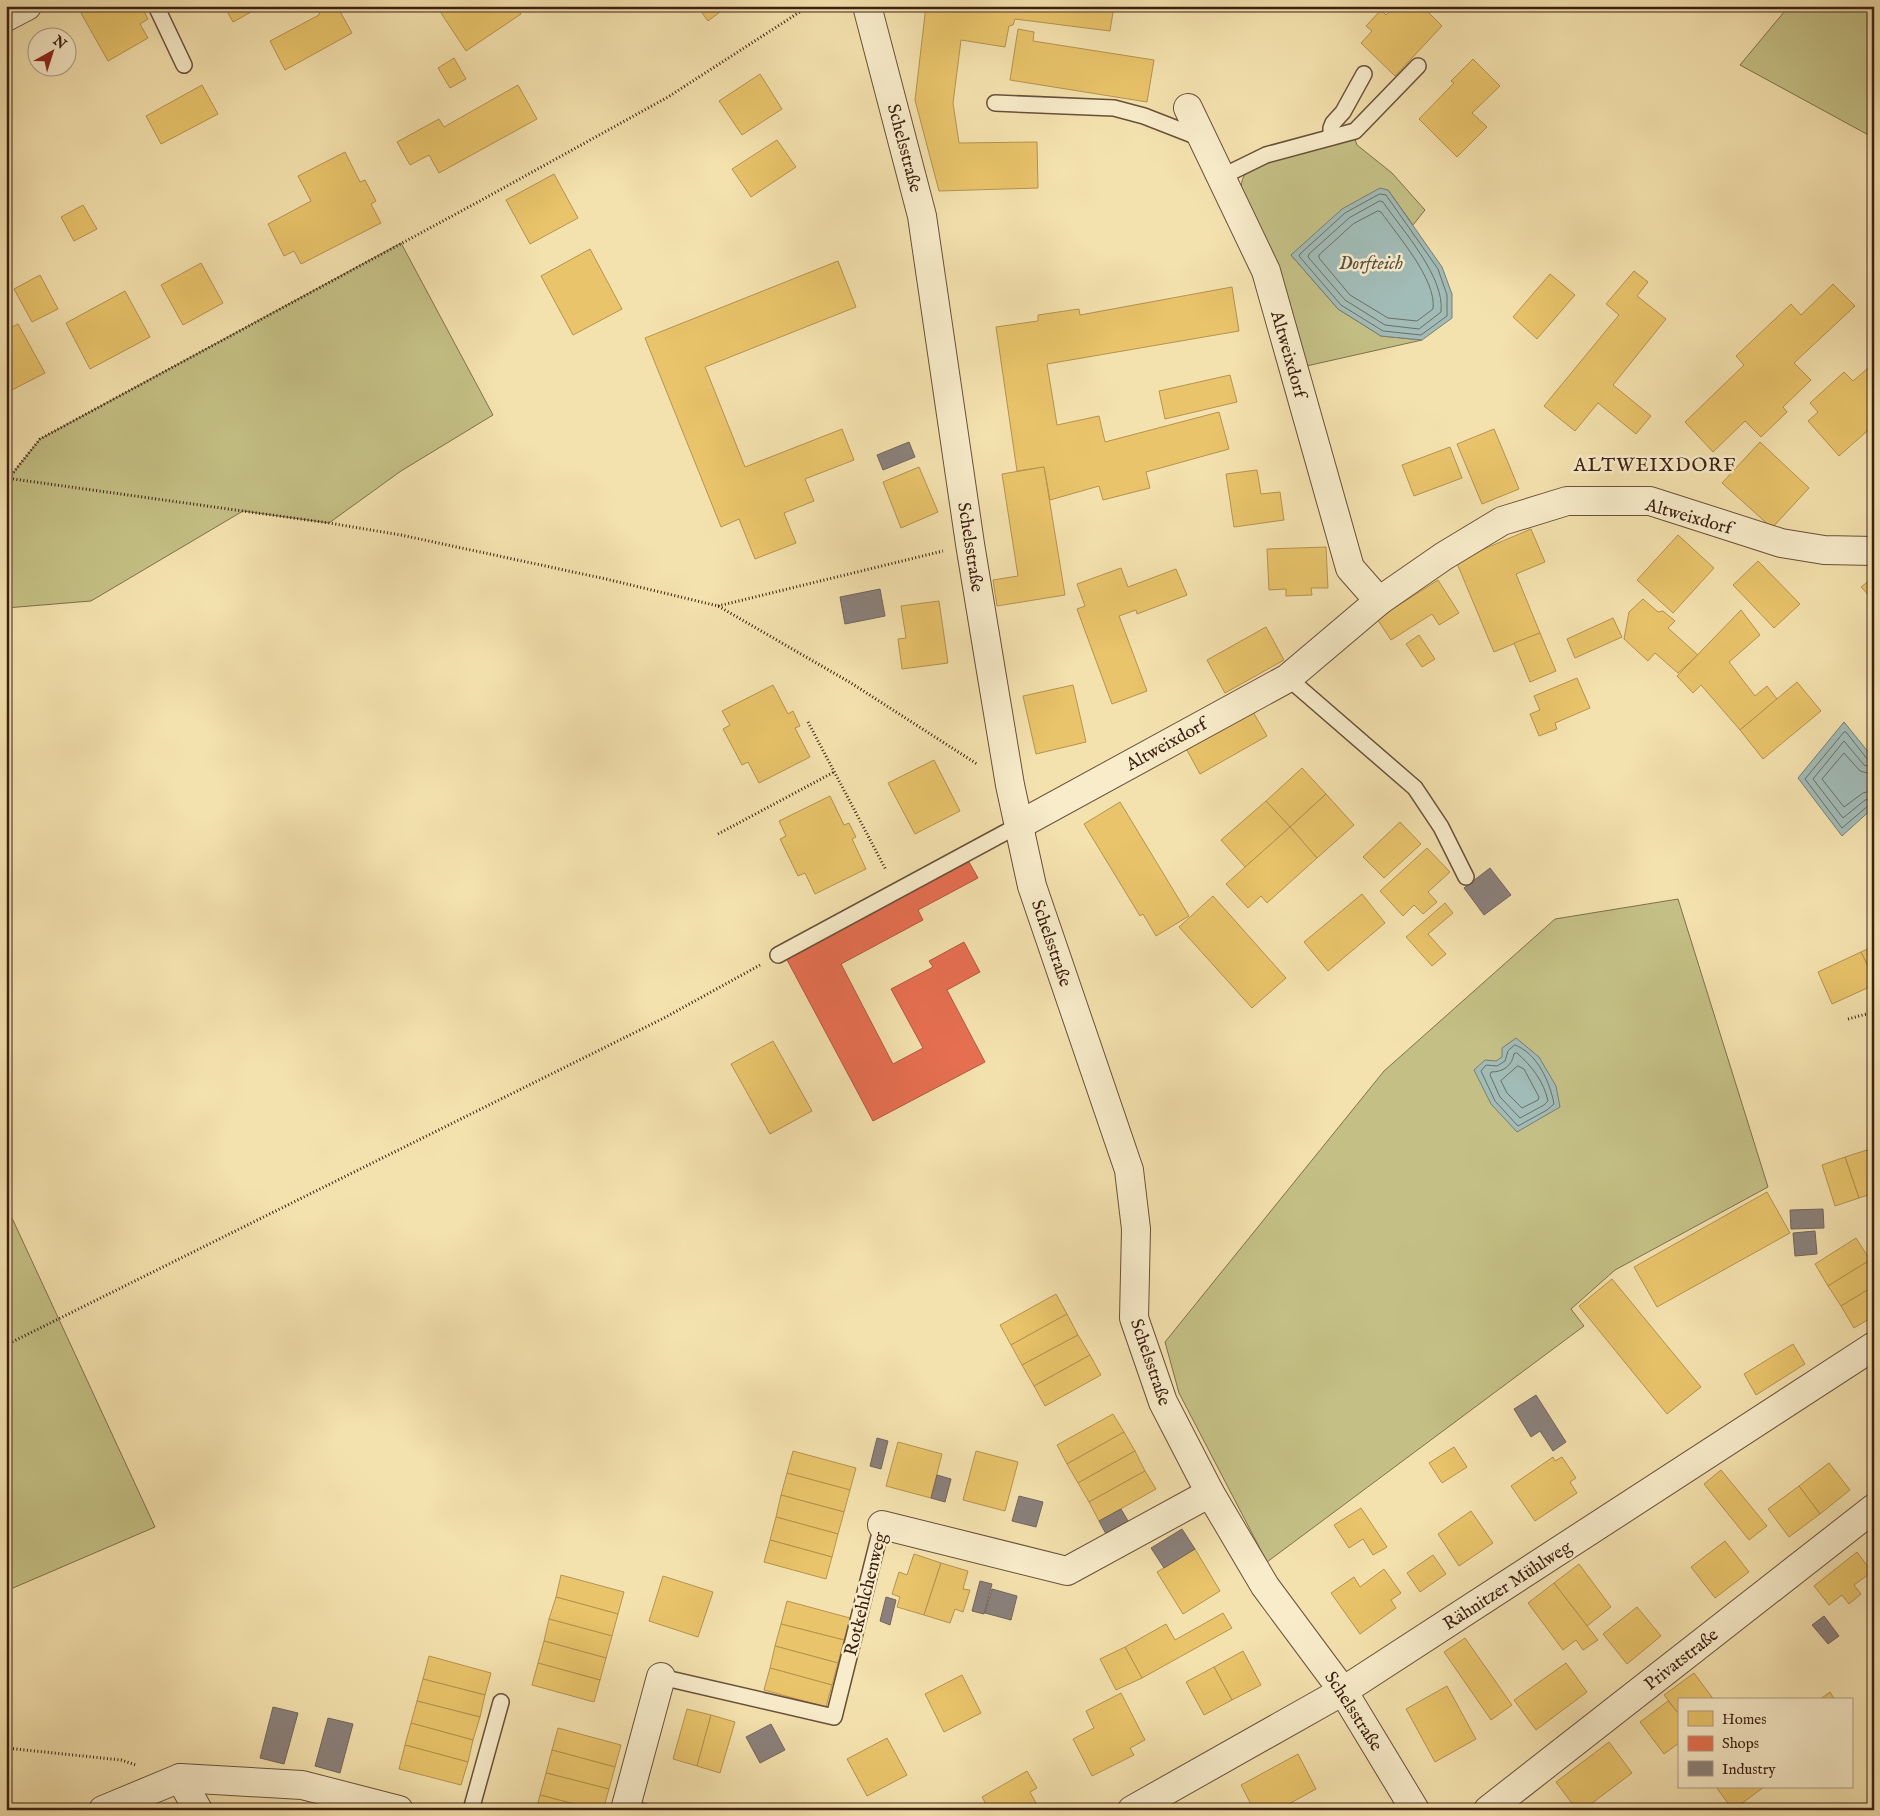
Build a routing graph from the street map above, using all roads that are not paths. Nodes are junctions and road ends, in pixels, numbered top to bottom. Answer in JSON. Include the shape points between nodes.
{"nodes":[{"id":1,"x":27,"y":6,"type":"edge"},
{"id":2,"x":156,"y":6,"type":"edge"},
{"id":3,"x":867,"y":6,"type":"edge"},
{"id":4,"x":6,"y":17,"type":"edge"},
{"id":5,"x":184,"y":65,"type":"dead end"},
{"id":6,"x":1418,"y":66,"type":"dead end"},
{"id":7,"x":1364,"y":74,"type":"dead end"},
{"id":8,"x":995,"y":103,"type":"dead end"},
{"id":9,"x":1188,"y":108,"type":"dead end"},
{"id":10,"x":1330,"y":137,"type":"junction"},
{"id":11,"x":1202,"y":138,"type":"junction"},
{"id":12,"x":1222,"y":177,"type":"junction"},
{"id":13,"x":1874,"y":551,"type":"edge"},
{"id":14,"x":1379,"y":601,"type":"junction"},
{"id":15,"x":1288,"y":678,"type":"junction"},
{"id":16,"x":1019,"y":825,"type":"junction"},
{"id":17,"x":1466,"y":877,"type":"dead end"},
{"id":18,"x":778,"y":955,"type":"road end"},
{"id":19,"x":1874,"y":1346,"type":"edge"},
{"id":20,"x":1210,"y":1493,"type":"junction"},
{"id":21,"x":1874,"y":1508,"type":"edge"},
{"id":22,"x":882,"y":1525,"type":"joint"},
{"id":23,"x":661,"y":1677,"type":"joint"},
{"id":24,"x":1343,"y":1691,"type":"junction"},
{"id":25,"x":501,"y":1702,"type":"dead end"},
{"id":26,"x":180,"y":1778,"type":"junction"},
{"id":27,"x":103,"y":1810,"type":"edge"},
{"id":28,"x":198,"y":1810,"type":"edge"},
{"id":29,"x":399,"y":1810,"type":"edge"},
{"id":30,"x":472,"y":1810,"type":"edge"},
{"id":31,"x":625,"y":1810,"type":"edge"},
{"id":32,"x":1132,"y":1810,"type":"edge"},
{"id":33,"x":1415,"y":1810,"type":"edge"},
{"id":34,"x":1488,"y":1810,"type":"edge"}],
"edges":[{"from":1,"to":4,"type":"street"},
{"from":2,"to":5,"type":"lane"},
{"from":3,"to":16,"type":"street","name":"Schelsstraße","via":[[922,216],[970,544]]},
{"from":6,"to":10,"type":"lane","via":[[1355,131]]},
{"from":7,"to":10,"type":"lane","via":[[1343,112],[1333,123]]},
{"from":8,"to":11,"type":"lane","via":[[1114,108]]},
{"from":9,"to":11,"type":"street","name":"Altweixdorf"},
{"from":10,"to":12,"type":"lane","via":[[1266,155]]},
{"from":11,"to":12,"type":"street","name":"Altweixdorf"},
{"from":12,"to":14,"type":"street","name":"Altweixdorf","via":[[1266,271],[1350,568]]},
{"from":13,"to":14,"type":"street","name":"Altweixdorf","via":[[1824,550],[1781,544],[1650,502],[1567,501],[1502,521]]},
{"from":14,"to":15,"type":"street","name":"Altweixdorf"},
{"from":15,"to":16,"type":"street","name":"Altweixdorf"},
{"from":15,"to":17,"type":"lane","via":[[1415,788],[1441,827]]},
{"from":16,"to":18,"type":"lane"},
{"from":16,"to":20,"type":"street","name":"Schelsstraße","via":[[1032,886],[1129,1170],[1136,1229],[1134,1318],[1163,1402]]},
{"from":19,"to":24,"type":"street","name":"Rähnitzer Mühlweg"},
{"from":20,"to":22,"type":"street","name":"Rotkehlchenweg","via":[[1067,1571]]},
{"from":20,"to":24,"type":"street","name":"Schelsstraße","via":[[1265,1586]]},
{"from":21,"to":34,"type":"street","name":"Privatstraße"},
{"from":22,"to":23,"type":"lane","name":"Rotkehlchenweg","via":[[834,1717]]},
{"from":23,"to":31,"type":"street"},
{"from":24,"to":32,"type":"street","name":"Rähnitzer Mühlweg"},
{"from":24,"to":33,"type":"street","name":"Schelsstraße"},
{"from":25,"to":30,"type":"lane"},
{"from":26,"to":27,"type":"street"},
{"from":26,"to":28,"type":"street"},
{"from":26,"to":29,"type":"street","via":[[302,1785]]}]}
